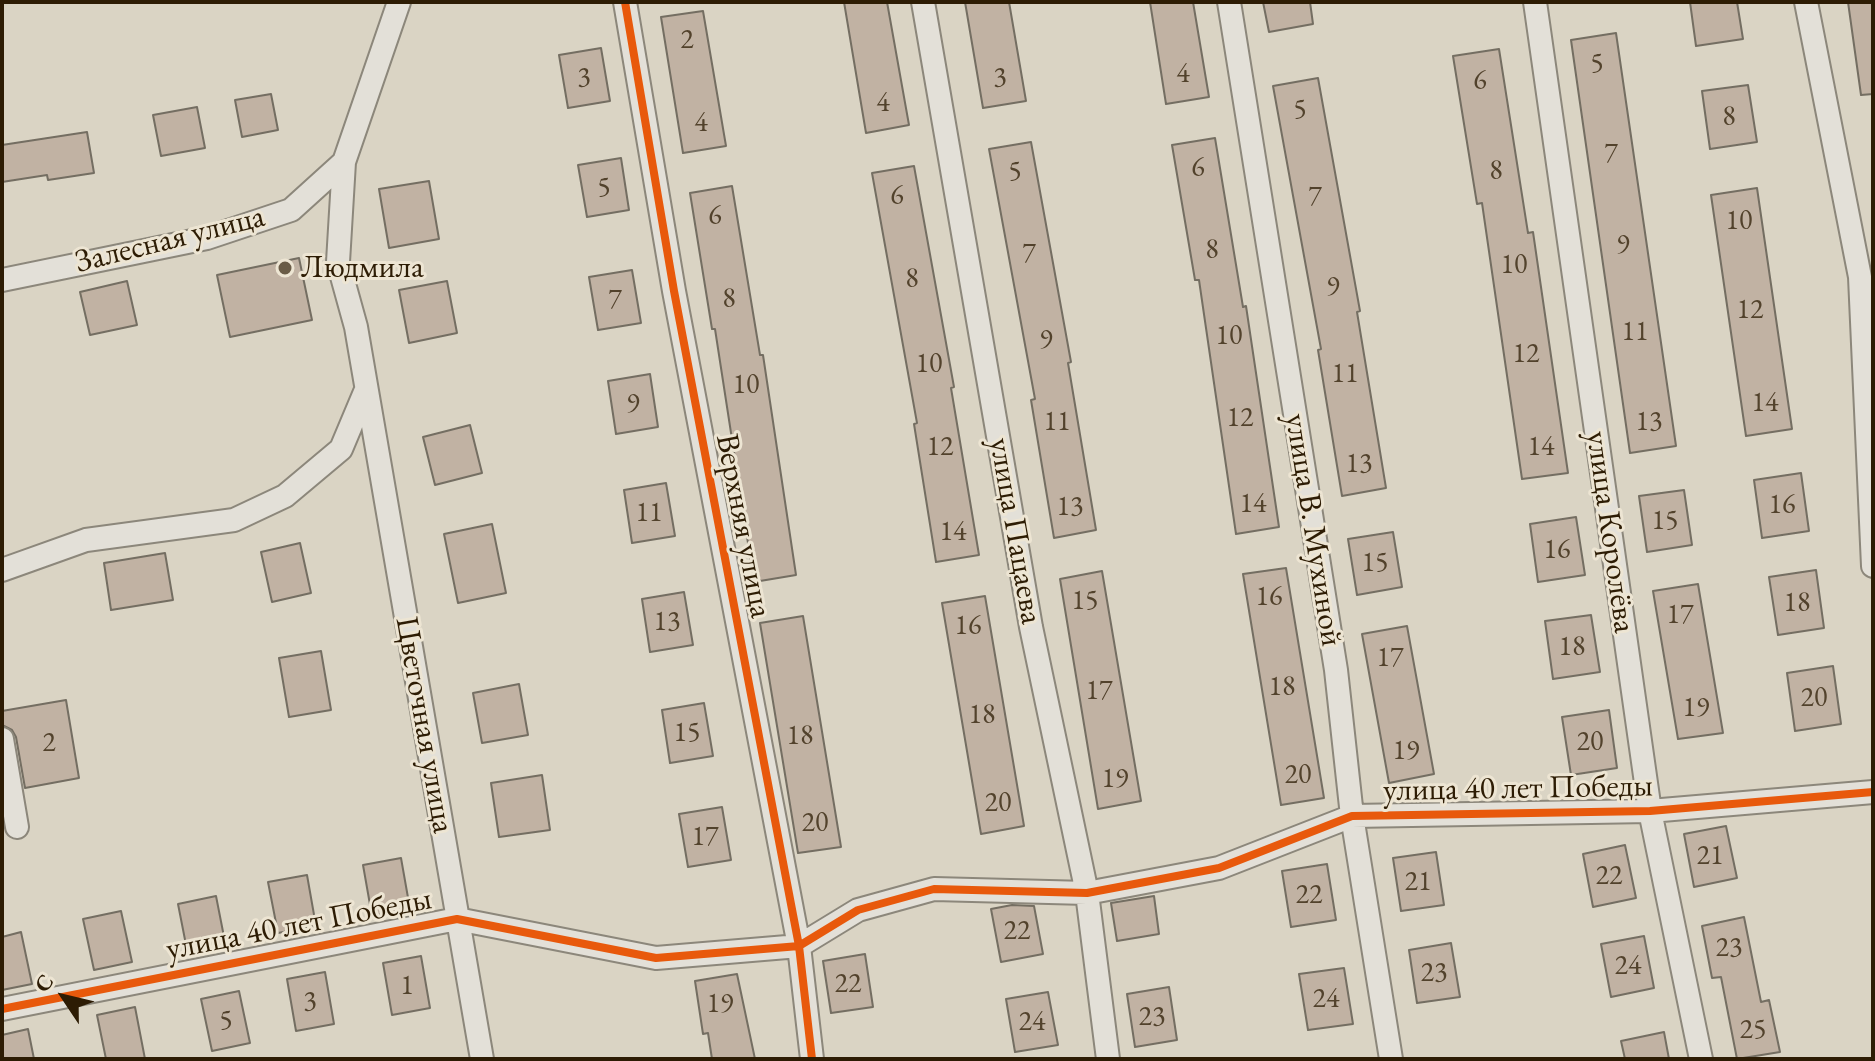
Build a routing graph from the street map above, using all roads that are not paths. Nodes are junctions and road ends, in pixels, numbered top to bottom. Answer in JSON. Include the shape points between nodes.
{"nodes":[{"id":1,"x":399,"y":2,"type":"edge"},
{"id":2,"x":625,"y":2,"type":"edge"},
{"id":3,"x":923,"y":2,"type":"edge"},
{"id":4,"x":1229,"y":2,"type":"edge"},
{"id":5,"x":1535,"y":2,"type":"edge"},
{"id":6,"x":1806,"y":2,"type":"edge"},
{"id":7,"x":344,"y":162,"type":"junction"},
{"id":8,"x":2,"y":280,"type":"edge"},
{"id":9,"x":365,"y":391,"type":"junction"},
{"id":10,"x":1870,"y":464,"type":"edge"},
{"id":11,"x":1873,"y":566,"type":"edge"},
{"id":12,"x":2,"y":570,"type":"edge"},
{"id":13,"x":2,"y":739,"type":"edge"},
{"id":14,"x":1873,"y":792,"type":"edge"},
{"id":15,"x":1650,"y":811,"type":"junction"},
{"id":16,"x":1352,"y":816,"type":"junction"},
{"id":17,"x":17,"y":827,"type":"dead end"},
{"id":18,"x":1087,"y":893,"type":"junction"},
{"id":19,"x":457,"y":919,"type":"junction"},
{"id":20,"x":799,"y":946,"type":"junction"},
{"id":21,"x":2,"y":1009,"type":"edge"},
{"id":22,"x":482,"y":1059,"type":"edge"},
{"id":23,"x":812,"y":1059,"type":"edge"},
{"id":24,"x":1108,"y":1059,"type":"edge"},
{"id":25,"x":1391,"y":1059,"type":"edge"},
{"id":26,"x":1701,"y":1059,"type":"edge"}],
"edges":[{"from":1,"to":7,"type":"street","name":"Залесная улица"},
{"from":2,"to":20,"type":"street","name":"Верхняя улица","via":[[674,291]]},
{"from":3,"to":18,"type":"street","name":"улица Пацаева","via":[[1031,627]]},
{"from":4,"to":16,"type":"street","name":"улица В. Мухиной","via":[[1336,670]]},
{"from":5,"to":15,"type":"street","name":"улица Королёва"},
{"from":6,"to":10,"type":"street","via":[[1860,277]]},
{"from":7,"to":8,"type":"street","name":"Залесная улица","via":[[291,210],[207,238]]},
{"from":7,"to":9,"type":"street","name":"Цветочная улица","via":[[338,262],[356,327]]},
{"from":9,"to":12,"type":"street","via":[[341,449],[285,496],[234,520],[86,540]]},
{"from":9,"to":19,"type":"street","name":"Цветочная улица"},
{"from":10,"to":11,"type":"street"},
{"from":13,"to":17,"type":"street"},
{"from":14,"to":15,"type":"street","name":"улица 40 лет Победы"},
{"from":15,"to":16,"type":"street","name":"улица 40 лет Победы"},
{"from":15,"to":26,"type":"street","name":"улица Королёва"},
{"from":16,"to":18,"type":"street","name":"улица 40 лет Победы","via":[[1219,868]]},
{"from":16,"to":25,"type":"street","name":"улица В. Мухиной"},
{"from":18,"to":20,"type":"street","name":"улица 40 лет Победы","via":[[934,889],[858,910]]},
{"from":18,"to":24,"type":"street","name":"улица Пацаева"},
{"from":19,"to":20,"type":"street","name":"улица 40 лет Победы","via":[[656,958]]},
{"from":19,"to":21,"type":"street","name":"улица 40 лет Победы"},
{"from":19,"to":22,"type":"street","name":"Цветочная улица"},
{"from":20,"to":23,"type":"street","name":"Верхняя улица"}]}
